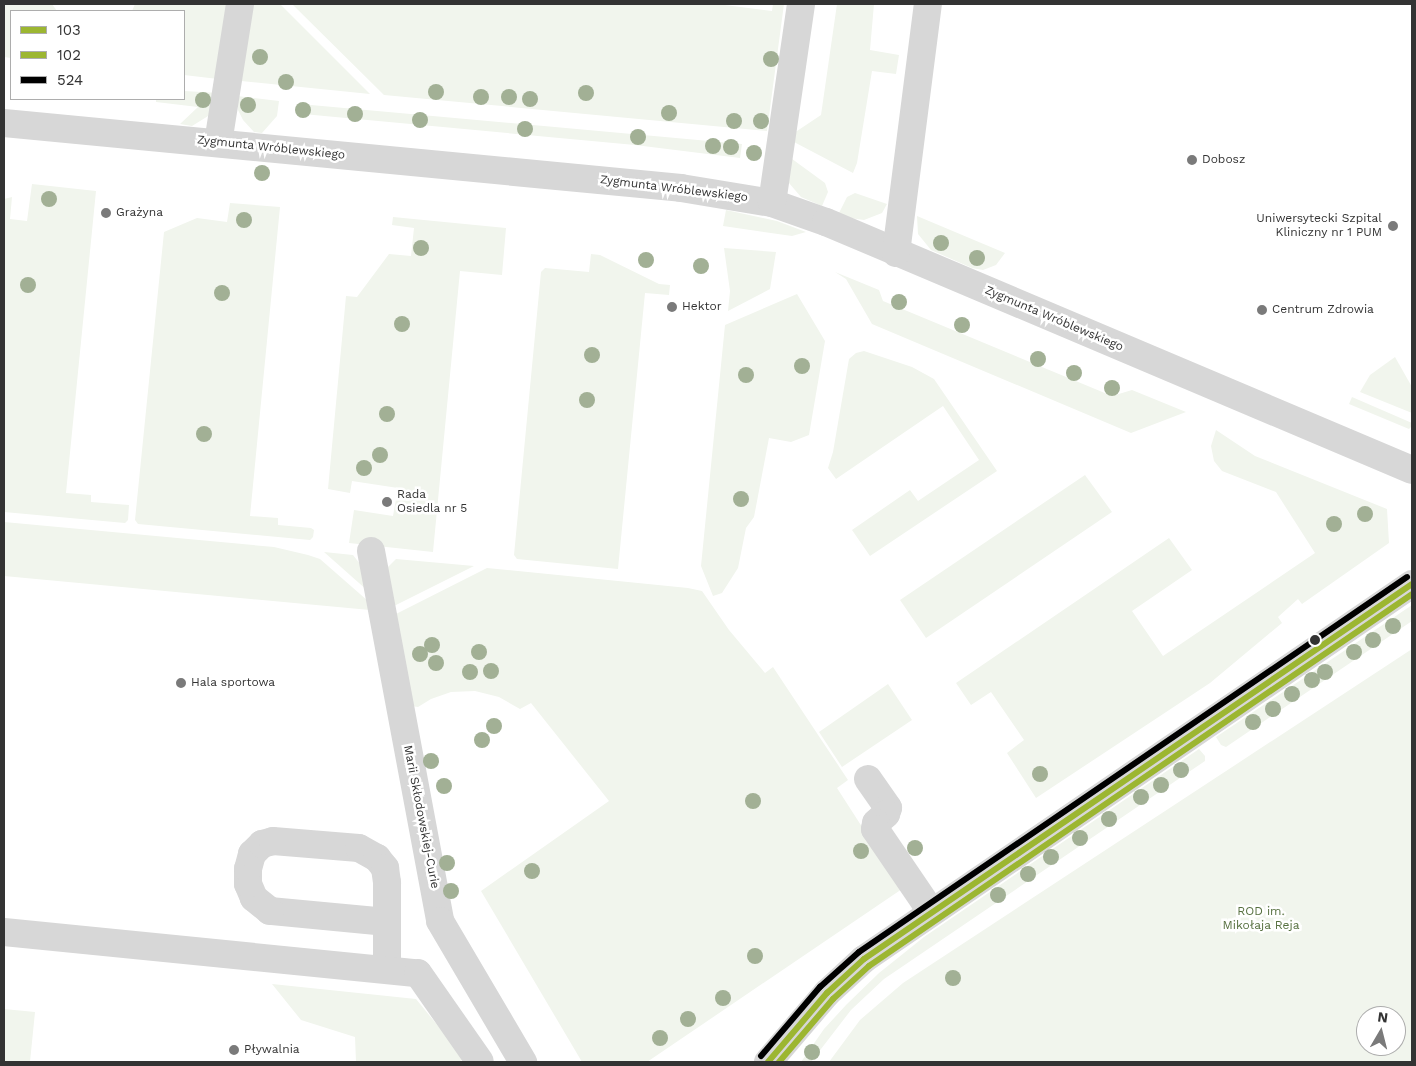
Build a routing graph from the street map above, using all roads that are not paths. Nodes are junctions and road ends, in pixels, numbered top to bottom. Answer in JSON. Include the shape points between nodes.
{"nodes":[{"id":1,"x":240,"y":4,"type":"edge"},
{"id":2,"x":801,"y":4,"type":"edge"},
{"id":3,"x":928,"y":4,"type":"edge"},
{"id":4,"x":4,"y":123,"type":"edge"},
{"id":5,"x":218,"y":143,"type":"junction"},
{"id":6,"x":772,"y":203,"type":"junction"},
{"id":7,"x":896,"y":252,"type":"junction"},
{"id":8,"x":1411,"y":469,"type":"edge"},
{"id":9,"x":371,"y":552,"type":"dead end"},
{"id":10,"x":1412,"y":584,"type":"edge"},
{"id":11,"x":868,"y":779,"type":"dead end"},
{"id":12,"x":931,"y":911,"type":"junction"},
{"id":13,"x":387,"y":922,"type":"junction"},
{"id":14,"x":4,"y":932,"type":"edge"},
{"id":15,"x":387,"y":969,"type":"junction"},
{"id":16,"x":480,"y":1062,"type":"edge"},
{"id":17,"x":523,"y":1062,"type":"edge"},
{"id":18,"x":768,"y":1062,"type":"edge"}],
"edges":[{"from":1,"to":5,"type":"street"},
{"from":2,"to":6,"type":"street"},
{"from":3,"to":7,"type":"street"},
{"from":4,"to":5,"type":"street","name":"Zygmunta Wróblewskiego"},
{"from":5,"to":6,"type":"street","name":"Zygmunta Wróblewskiego","via":[[681,188]]},
{"from":6,"to":7,"type":"street","name":"Zygmunta Wróblewskiego"},
{"from":7,"to":8,"type":"street","name":"Zygmunta Wróblewskiego"},
{"from":9,"to":17,"type":"street","name":"Marii Skłodowskiej-Curie","via":[[440,921]]},
{"from":10,"to":12,"type":"street"},
{"from":11,"to":12,"type":"street","via":[[888,808],[875,829]]},
{"from":12,"to":18,"type":"street","via":[[864,959],[827,993]]},
{"from":13,"to":13,"type":"street","via":[[385,868],[377,858],[359,848],[273,841],[262,844],[252,854],[248,884],[254,898],[270,911]]},
{"from":13,"to":15,"type":"street"},
{"from":14,"to":15,"type":"street"},
{"from":15,"to":16,"type":"street","via":[[418,973]]}]}
